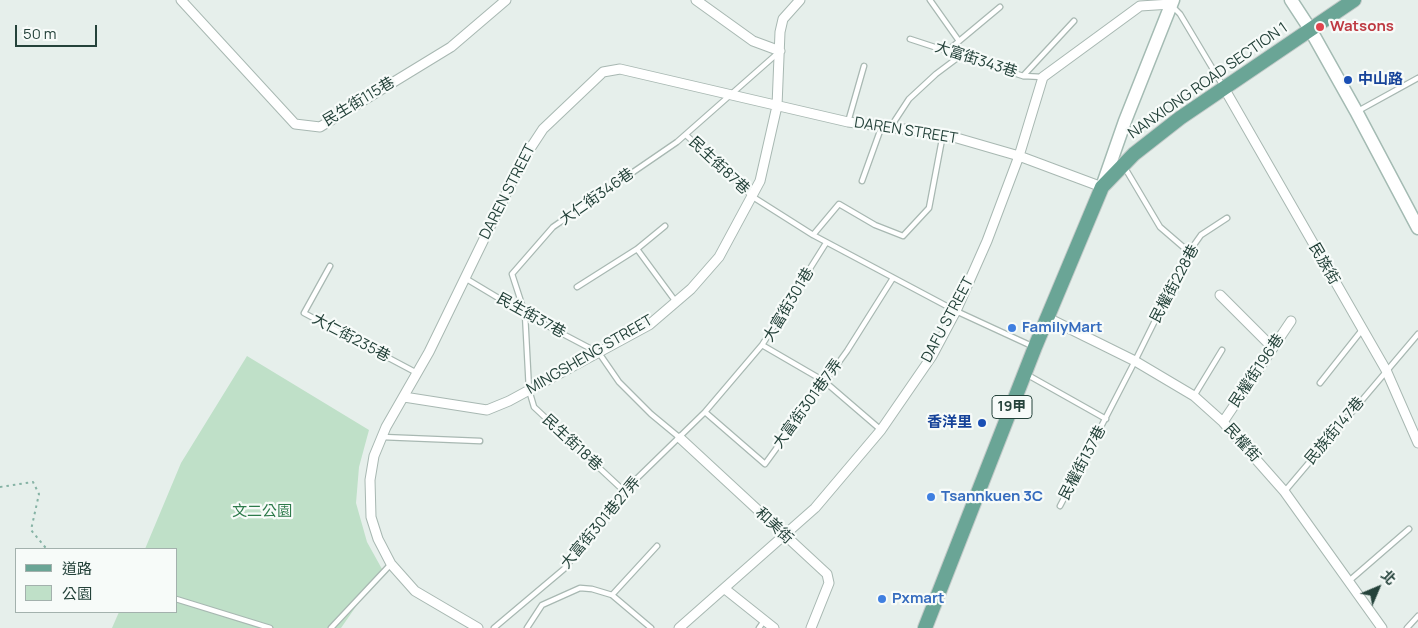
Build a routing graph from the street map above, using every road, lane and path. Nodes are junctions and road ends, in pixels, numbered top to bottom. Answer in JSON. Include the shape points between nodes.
{"nodes":[{"id":1,"x":181,"y":0,"type":"edge"},
{"id":2,"x":506,"y":0,"type":"edge"},
{"id":3,"x":696,"y":0,"type":"edge"},
{"id":4,"x":800,"y":0,"type":"edge"},
{"id":5,"x":930,"y":0,"type":"edge"},
{"id":6,"x":1291,"y":0,"type":"edge"},
{"id":7,"x":1354,"y":0,"type":"edge"},
{"id":8,"x":1170,"y":1,"type":"edge"},
{"id":9,"x":1000,"y":7,"type":"dead end"},
{"id":10,"x":1074,"y":21,"type":"dead end"},
{"id":11,"x":1310,"y":29,"type":"junction"},
{"id":12,"x":910,"y":39,"type":"dead end"},
{"id":13,"x":959,"y":41,"type":"junction"},
{"id":14,"x":780,"y":51,"type":"junction"},
{"id":15,"x":946,"y":52,"type":"junction"},
{"id":16,"x":960,"y":56,"type":"junction"},
{"id":17,"x":864,"y":66,"type":"dead end"},
{"id":18,"x":1023,"y":76,"type":"junction"},
{"id":19,"x":1043,"y":77,"type":"junction"},
{"id":20,"x":1418,"y":78,"type":"edge"},
{"id":21,"x":1224,"y":88,"type":"junction"},
{"id":22,"x":732,"y":95,"type":"junction"},
{"id":23,"x":776,"y":106,"type":"junction"},
{"id":24,"x":1356,"y":111,"type":"junction"},
{"id":25,"x":848,"y":122,"type":"junction"},
{"id":26,"x":890,"y":128,"type":"junction"},
{"id":27,"x":943,"y":134,"type":"junction"},
{"id":28,"x":686,"y":135,"type":"junction"},
{"id":29,"x":1019,"y":156,"type":"junction"},
{"id":30,"x":1123,"y":165,"type":"junction"},
{"id":31,"x":862,"y":181,"type":"dead end"},
{"id":32,"x":1102,"y":187,"type":"junction"},
{"id":33,"x":753,"y":197,"type":"junction"},
{"id":34,"x":1227,"y":218,"type":"dead end"},
{"id":35,"x":665,"y":226,"type":"dead end"},
{"id":36,"x":1418,"y":228,"type":"edge"},
{"id":37,"x":813,"y":234,"type":"junction"},
{"id":38,"x":826,"y":243,"type":"junction"},
{"id":39,"x":637,"y":250,"type":"junction"},
{"id":40,"x":1189,"y":252,"type":"junction"},
{"id":41,"x":330,"y":266,"type":"dead end"},
{"id":42,"x":464,"y":278,"type":"junction"},
{"id":43,"x":893,"y":278,"type":"junction"},
{"id":44,"x":578,"y":287,"type":"dead end"},
{"id":45,"x":1220,"y":295,"type":"dead end"},
{"id":46,"x":676,"y":302,"type":"junction"},
{"id":47,"x":956,"y":311,"type":"junction"},
{"id":48,"x":525,"y":314,"type":"junction"},
{"id":49,"x":1048,"y":318,"type":"junction"},
{"id":50,"x":1291,"y":321,"type":"dead end"},
{"id":51,"x":1362,"y":330,"type":"junction"},
{"id":52,"x":1418,"y":334,"type":"edge"},
{"id":53,"x":762,"y":345,"type":"junction"},
{"id":54,"x":1035,"y":347,"type":"junction"},
{"id":55,"x":1273,"y":348,"type":"junction"},
{"id":56,"x":1222,"y":350,"type":"dead end"},
{"id":57,"x":599,"y":353,"type":"junction"},
{"id":58,"x":1136,"y":361,"type":"junction"},
{"id":59,"x":1386,"y":370,"type":"junction"},
{"id":60,"x":418,"y":373,"type":"junction"},
{"id":61,"x":1025,"y":373,"type":"junction"},
{"id":62,"x":824,"y":381,"type":"junction"},
{"id":63,"x":1320,"y":383,"type":"dead end"},
{"id":64,"x":529,"y":390,"type":"junction"},
{"id":65,"x":1194,"y":396,"type":"junction"},
{"id":66,"x":404,"y":397,"type":"junction"},
{"id":67,"x":706,"y":412,"type":"junction"},
{"id":68,"x":1106,"y":419,"type":"junction"},
{"id":69,"x":1223,"y":422,"type":"junction"},
{"id":70,"x":882,"y":430,"type":"junction"},
{"id":71,"x":381,"y":438,"type":"junction"},
{"id":72,"x":680,"y":438,"type":"junction"},
{"id":73,"x":480,"y":441,"type":"dead end"},
{"id":74,"x":1418,"y":443,"type":"edge"},
{"id":75,"x":0,"y":486,"type":"edge"},
{"id":76,"x":624,"y":491,"type":"junction"},
{"id":77,"x":1284,"y":491,"type":"junction"},
{"id":78,"x":1060,"y":506,"type":"dead end"},
{"id":79,"x":1409,"y":529,"type":"dead end"},
{"id":80,"x":785,"y":537,"type":"junction"},
{"id":81,"x":657,"y":546,"type":"dead end"},
{"id":82,"x":48,"y":548,"type":"edge"},
{"id":83,"x":391,"y":564,"type":"junction"},
{"id":84,"x":1349,"y":582,"type":"junction"},
{"id":85,"x":726,"y":589,"type":"junction"},
{"id":86,"x":612,"y":595,"type":"junction"},
{"id":87,"x":178,"y":600,"type":"edge"},
{"id":88,"x":1418,"y":616,"type":"edge"},
{"id":89,"x":762,"y":624,"type":"edge"},
{"id":90,"x":270,"y":628,"type":"edge"},
{"id":91,"x":331,"y":628,"type":"edge"},
{"id":92,"x":478,"y":628,"type":"edge"},
{"id":93,"x":494,"y":628,"type":"edge"},
{"id":94,"x":527,"y":628,"type":"edge"},
{"id":95,"x":651,"y":628,"type":"edge"},
{"id":96,"x":679,"y":628,"type":"edge"},
{"id":97,"x":774,"y":628,"type":"edge"},
{"id":98,"x":812,"y":628,"type":"edge"},
{"id":99,"x":925,"y":628,"type":"edge"},
{"id":100,"x":1382,"y":628,"type":"edge"},
{"id":101,"x":1407,"y":628,"type":"edge"}],
"edges":[{"from":1,"to":2,"type":"street","name":"民生街115巷","via":[[295,124],[320,127],[452,47]]},
{"from":3,"to":14,"type":"street","via":[[753,40]]},
{"from":4,"to":14,"type":"street","name":"MINGSHENG STREET","via":[[783,19]]},
{"from":5,"to":13,"type":"lane"},
{"from":6,"to":11,"type":"street"},
{"from":7,"to":11,"type":"main road","number":"19甲"},
{"from":8,"to":19,"type":"street","via":[[1140,6]]},
{"from":8,"to":21,"type":"lane"},
{"from":8,"to":32,"type":"street"},
{"from":9,"to":13,"type":"lane"},
{"from":10,"to":18,"type":"lane"},
{"from":11,"to":21,"type":"main road","name":"NANXIONG ROAD SECTION 1","number":"19甲"},
{"from":11,"to":24,"type":"street"},
{"from":12,"to":15,"type":"lane","name":"大富街343巷"},
{"from":13,"to":15,"type":"lane"},
{"from":14,"to":22,"type":"lane","name":"大仁街346巷"},
{"from":14,"to":23,"type":"street","name":"MINGSHENG STREET"},
{"from":15,"to":16,"type":"lane","name":"大富街343巷"},
{"from":16,"to":18,"type":"lane","name":"大富街343巷"},
{"from":16,"to":26,"type":"lane","via":[[909,100]]},
{"from":17,"to":25,"type":"lane"},
{"from":18,"to":19,"type":"lane","name":"大富街343巷"},
{"from":19,"to":29,"type":"street","name":"DAFU STREET"},
{"from":20,"to":24,"type":"lane"},
{"from":21,"to":30,"type":"main road","name":"NANXIONG ROAD SECTION 1","number":"19甲","via":[[1158,134]]},
{"from":21,"to":51,"type":"street","name":"民族街"},
{"from":22,"to":23,"type":"street","name":"DAREN STREET"},
{"from":22,"to":28,"type":"lane","name":"大仁街346巷"},
{"from":22,"to":42,"type":"street","name":"DAREN STREET","via":[[620,69],[604,72],[536,138]]},
{"from":23,"to":25,"type":"street","name":"DAREN STREET"},
{"from":23,"to":33,"type":"street","name":"MINGSHENG STREET","via":[[765,164]]},
{"from":24,"to":36,"type":"street"},
{"from":25,"to":26,"type":"street","name":"DAREN STREET"},
{"from":26,"to":27,"type":"street","name":"DAREN STREET"},
{"from":26,"to":31,"type":"lane","via":[[880,131]]},
{"from":27,"to":29,"type":"street","name":"DAREN STREET"},
{"from":27,"to":37,"type":"lane","via":[[929,208],[903,236],[875,226],[839,204]]},
{"from":28,"to":33,"type":"lane","name":"民生街87巷"},
{"from":28,"to":48,"type":"lane","name":"大仁街346巷","via":[[553,227],[512,274]]},
{"from":29,"to":32,"type":"street","name":"DAREN STREET"},
{"from":29,"to":47,"type":"street","name":"DAFU STREET"},
{"from":30,"to":32,"type":"main road","name":"NANXIONG ROAD SECTION 1","number":"19甲"},
{"from":30,"to":40,"type":"lane","via":[[1160,226]]},
{"from":32,"to":49,"type":"main road","name":"NANXIONG ROAD SECTION 1","number":"19甲"},
{"from":33,"to":37,"type":"lane"},
{"from":33,"to":46,"type":"street","name":"MINGSHENG STREET","via":[[719,257]]},
{"from":34,"to":40,"type":"lane","name":"民權街228巷","via":[[1201,235]]},
{"from":35,"to":39,"type":"lane"},
{"from":37,"to":38,"type":"lane"},
{"from":38,"to":43,"type":"lane"},
{"from":38,"to":53,"type":"lane","name":"大富街301巷"},
{"from":39,"to":44,"type":"lane"},
{"from":39,"to":46,"type":"lane"},
{"from":40,"to":58,"type":"lane","name":"民權街228巷"},
{"from":41,"to":60,"type":"lane","name":"大仁街235巷","via":[[304,314]]},
{"from":42,"to":48,"type":"lane","name":"民生街37巷"},
{"from":42,"to":60,"type":"street","name":"DAREN STREET"},
{"from":43,"to":47,"type":"lane"},
{"from":43,"to":62,"type":"lane","name":"大富街301巷7弄"},
{"from":45,"to":55,"type":"street"},
{"from":46,"to":57,"type":"street","name":"MINGSHENG STREET","via":[[649,325]]},
{"from":47,"to":54,"type":"lane"},
{"from":47,"to":70,"type":"street","name":"DAFU STREET","via":[[932,356]]},
{"from":48,"to":57,"type":"lane","name":"民生街37巷"},
{"from":48,"to":64,"type":"lane","name":"大仁街346巷"},
{"from":49,"to":54,"type":"main road","name":"NANXIONG ROAD SECTION 1","number":"19甲"},
{"from":49,"to":58,"type":"street","name":"民權街"},
{"from":50,"to":55,"type":"street","name":"民權街196巷"},
{"from":51,"to":59,"type":"street","name":"民族街"},
{"from":51,"to":63,"type":"lane"},
{"from":52,"to":59,"type":"lane","name":"民族街147巷"},
{"from":53,"to":62,"type":"lane","name":"大富街301巷"},
{"from":53,"to":67,"type":"lane","name":"大富街301巷27弄"},
{"from":54,"to":61,"type":"main road","name":"NANXIONG ROAD SECTION 1","number":"19甲"},
{"from":55,"to":69,"type":"street","name":"民權街196巷"},
{"from":56,"to":65,"type":"lane"},
{"from":57,"to":64,"type":"street","name":"MINGSHENG STREET"},
{"from":57,"to":72,"type":"lane","via":[[620,382]]},
{"from":58,"to":65,"type":"street","name":"民權街"},
{"from":58,"to":68,"type":"lane","name":"民權街137巷"},
{"from":59,"to":74,"type":"street","name":"民族街"},
{"from":59,"to":77,"type":"lane","name":"民族街147巷"},
{"from":60,"to":66,"type":"street","name":"DAREN STREET"},
{"from":61,"to":68,"type":"lane","name":"民權街137巷"},
{"from":61,"to":99,"type":"main road","name":"NANXIONG ROAD SECTION 1","number":"19甲"},
{"from":62,"to":67,"type":"lane","name":"大富街301巷7弄","via":[[765,464]]},
{"from":62,"to":70,"type":"lane","name":"大富街301巷"},
{"from":64,"to":66,"type":"street","name":"MINGSHENG STREET","via":[[487,410]]},
{"from":64,"to":76,"type":"lane","name":"民生街18巷","via":[[534,407]]},
{"from":65,"to":69,"type":"street","name":"民權街"},
{"from":66,"to":71,"type":"street","name":"DAREN STREET"},
{"from":67,"to":72,"type":"lane","name":"大富街301巷27弄"},
{"from":68,"to":78,"type":"lane","name":"民權街137巷"},
{"from":69,"to":77,"type":"street","name":"民權街"},
{"from":70,"to":80,"type":"street","name":"DAFU STREET","via":[[815,508]]},
{"from":71,"to":73,"type":"lane"},
{"from":71,"to":83,"type":"street","name":"DAREN STREET","via":[[370,480],[372,517],[378,539]]},
{"from":72,"to":76,"type":"lane","name":"大富街301巷27弄"},
{"from":72,"to":80,"type":"street","name":"和美街"},
{"from":75,"to":82,"type":"path","via":[[33,482],[39,494],[31,530]]},
{"from":76,"to":93,"type":"lane","name":"大富街301巷27弄","via":[[564,569]]},
{"from":77,"to":84,"type":"street","name":"民權街"},
{"from":79,"to":84,"type":"lane"},
{"from":80,"to":85,"type":"street","name":"DAFU STREET"},
{"from":80,"to":98,"type":"street","name":"和美街","via":[[826,574],[828,584]]},
{"from":81,"to":86,"type":"lane"},
{"from":83,"to":91,"type":"lane"},
{"from":83,"to":92,"type":"street","name":"DAREN STREET","via":[[415,591]]},
{"from":84,"to":100,"type":"street","name":"民權街"},
{"from":85,"to":89,"type":"street"},
{"from":85,"to":96,"type":"street","name":"DAFU STREET"},
{"from":86,"to":94,"type":"lane","via":[[580,588],[565,593],[542,605]]},
{"from":86,"to":95,"type":"lane"},
{"from":87,"to":90,"type":"lane"},
{"from":88,"to":101,"type":"lane"},
{"from":89,"to":97,"type":"street"}]}
